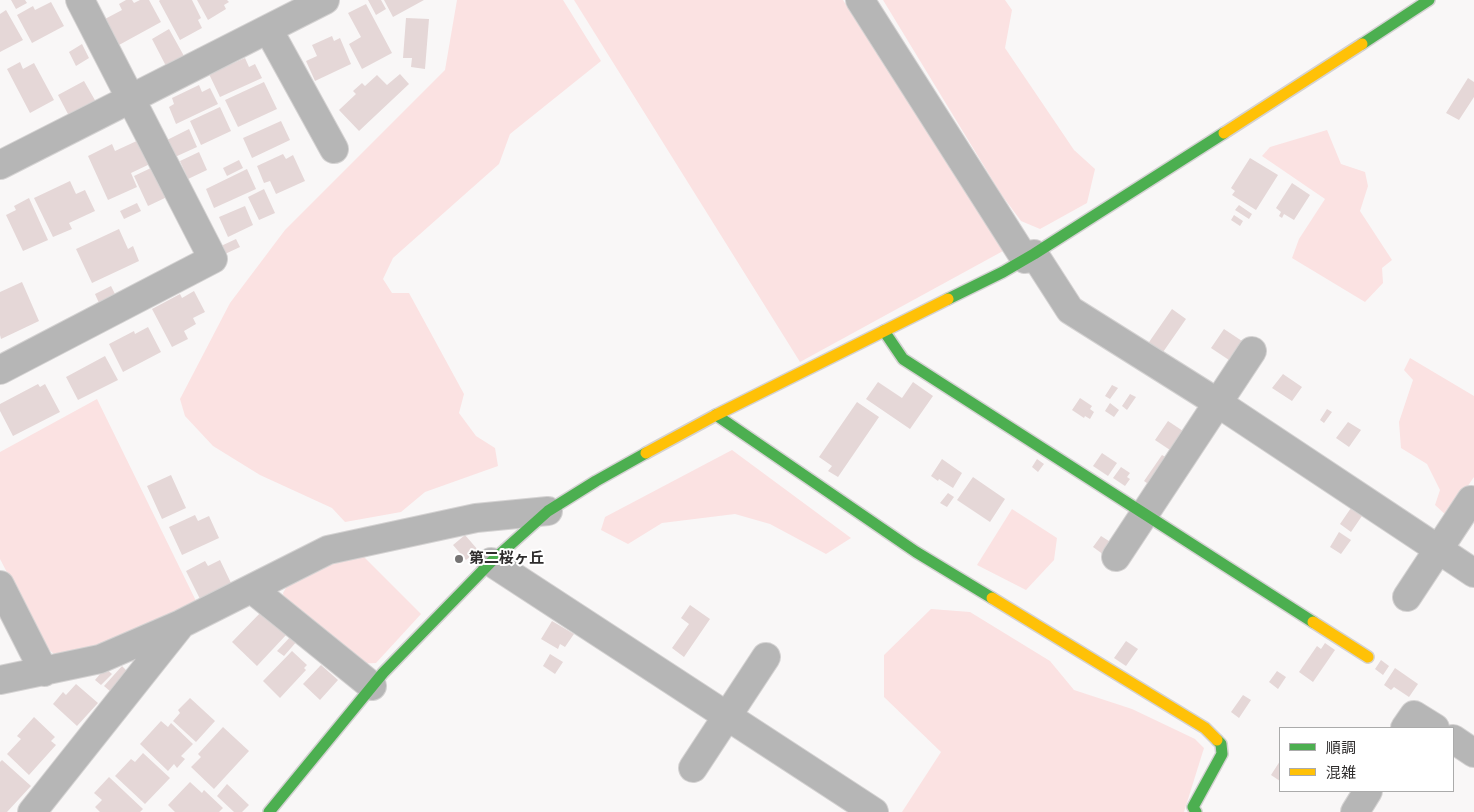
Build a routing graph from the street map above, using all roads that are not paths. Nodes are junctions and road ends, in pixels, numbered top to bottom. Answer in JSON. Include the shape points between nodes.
{"nodes":[{"id":1,"x":80,"y":0,"type":"edge"},
{"id":2,"x":325,"y":0,"type":"edge"},
{"id":3,"x":860,"y":0,"type":"edge"},
{"id":4,"x":1429,"y":0,"type":"edge"},
{"id":5,"x":268,"y":29,"type":"junction"},
{"id":6,"x":130,"y":98,"type":"junction"},
{"id":7,"x":334,"y":149,"type":"dead end"},
{"id":8,"x":0,"y":165,"type":"edge"},
{"id":9,"x":1030,"y":256,"type":"junction"},
{"id":10,"x":884,"y":331,"type":"junction"},
{"id":11,"x":1252,"y":351,"type":"dead end"},
{"id":12,"x":0,"y":370,"type":"edge"},
{"id":13,"x":1218,"y":403,"type":"junction"},
{"id":14,"x":716,"y":415,"type":"junction"},
{"id":15,"x":1471,"y":500,"type":"dead end"},
{"id":16,"x":548,"y":511,"type":"junction"},
{"id":17,"x":1145,"y":514,"type":"junction"},
{"id":18,"x":1438,"y":550,"type":"junction"},
{"id":19,"x":1116,"y":558,"type":"dead end"},
{"id":20,"x":491,"y":562,"type":"junction"},
{"id":21,"x":1474,"y":573,"type":"edge"},
{"id":22,"x":0,"y":585,"type":"edge"},
{"id":23,"x":252,"y":590,"type":"junction"},
{"id":24,"x":1406,"y":597,"type":"dead end"},
{"id":25,"x":181,"y":624,"type":"junction"},
{"id":26,"x":1368,"y":656,"type":"dead end"},
{"id":27,"x":766,"y":657,"type":"dead end"},
{"id":28,"x":44,"y":672,"type":"junction"},
{"id":29,"x":0,"y":680,"type":"edge"},
{"id":30,"x":372,"y":686,"type":"junction"},
{"id":31,"x":727,"y":716,"type":"junction"},
{"id":32,"x":1407,"y":727,"type":"edge"},
{"id":33,"x":1433,"y":727,"type":"edge"},
{"id":34,"x":1454,"y":741,"type":"edge"},
{"id":35,"x":1474,"y":753,"type":"edge"},
{"id":36,"x":693,"y":768,"type":"dead end"},
{"id":37,"x":1367,"y":792,"type":"edge"},
{"id":38,"x":32,"y":812,"type":"edge"},
{"id":39,"x":269,"y":812,"type":"edge"},
{"id":40,"x":874,"y":812,"type":"edge"},
{"id":41,"x":1196,"y":812,"type":"edge"},
{"id":42,"x":1355,"y":812,"type":"edge"}],
"edges":[{"from":1,"to":6,"type":"street"},
{"from":2,"to":5,"type":"street"},
{"from":3,"to":9,"type":"street"},
{"from":4,"to":9,"type":"street"},
{"from":5,"to":6,"type":"street"},
{"from":5,"to":7,"type":"street"},
{"from":6,"to":8,"type":"street"},
{"from":6,"to":12,"type":"street","via":[[213,259]]},
{"from":9,"to":10,"type":"street"},
{"from":9,"to":13,"type":"street","via":[[1070,310]]},
{"from":10,"to":14,"type":"street"},
{"from":10,"to":17,"type":"street","via":[[903,359]]},
{"from":11,"to":13,"type":"street"},
{"from":13,"to":17,"type":"street"},
{"from":13,"to":18,"type":"street"},
{"from":14,"to":16,"type":"street"},
{"from":14,"to":41,"type":"street","via":[[916,552],[1205,728],[1221,744],[1222,754],[1193,807]]},
{"from":15,"to":18,"type":"street"},
{"from":16,"to":20,"type":"street"},
{"from":16,"to":23,"type":"street","via":[[476,518],[328,550]]},
{"from":17,"to":19,"type":"street"},
{"from":17,"to":26,"type":"street"},
{"from":18,"to":21,"type":"street"},
{"from":18,"to":24,"type":"street"},
{"from":20,"to":30,"type":"street"},
{"from":20,"to":31,"type":"street"},
{"from":22,"to":28,"type":"street"},
{"from":23,"to":25,"type":"street"},
{"from":23,"to":30,"type":"street"},
{"from":25,"to":28,"type":"street","via":[[100,659]]},
{"from":25,"to":38,"type":"street"},
{"from":27,"to":31,"type":"street"},
{"from":28,"to":29,"type":"street"},
{"from":30,"to":39,"type":"street"},
{"from":31,"to":36,"type":"street"},
{"from":31,"to":40,"type":"street"},
{"from":32,"to":33,"type":"street","via":[[1414,715]]},
{"from":34,"to":35,"type":"street"},
{"from":37,"to":42,"type":"street"}]}
